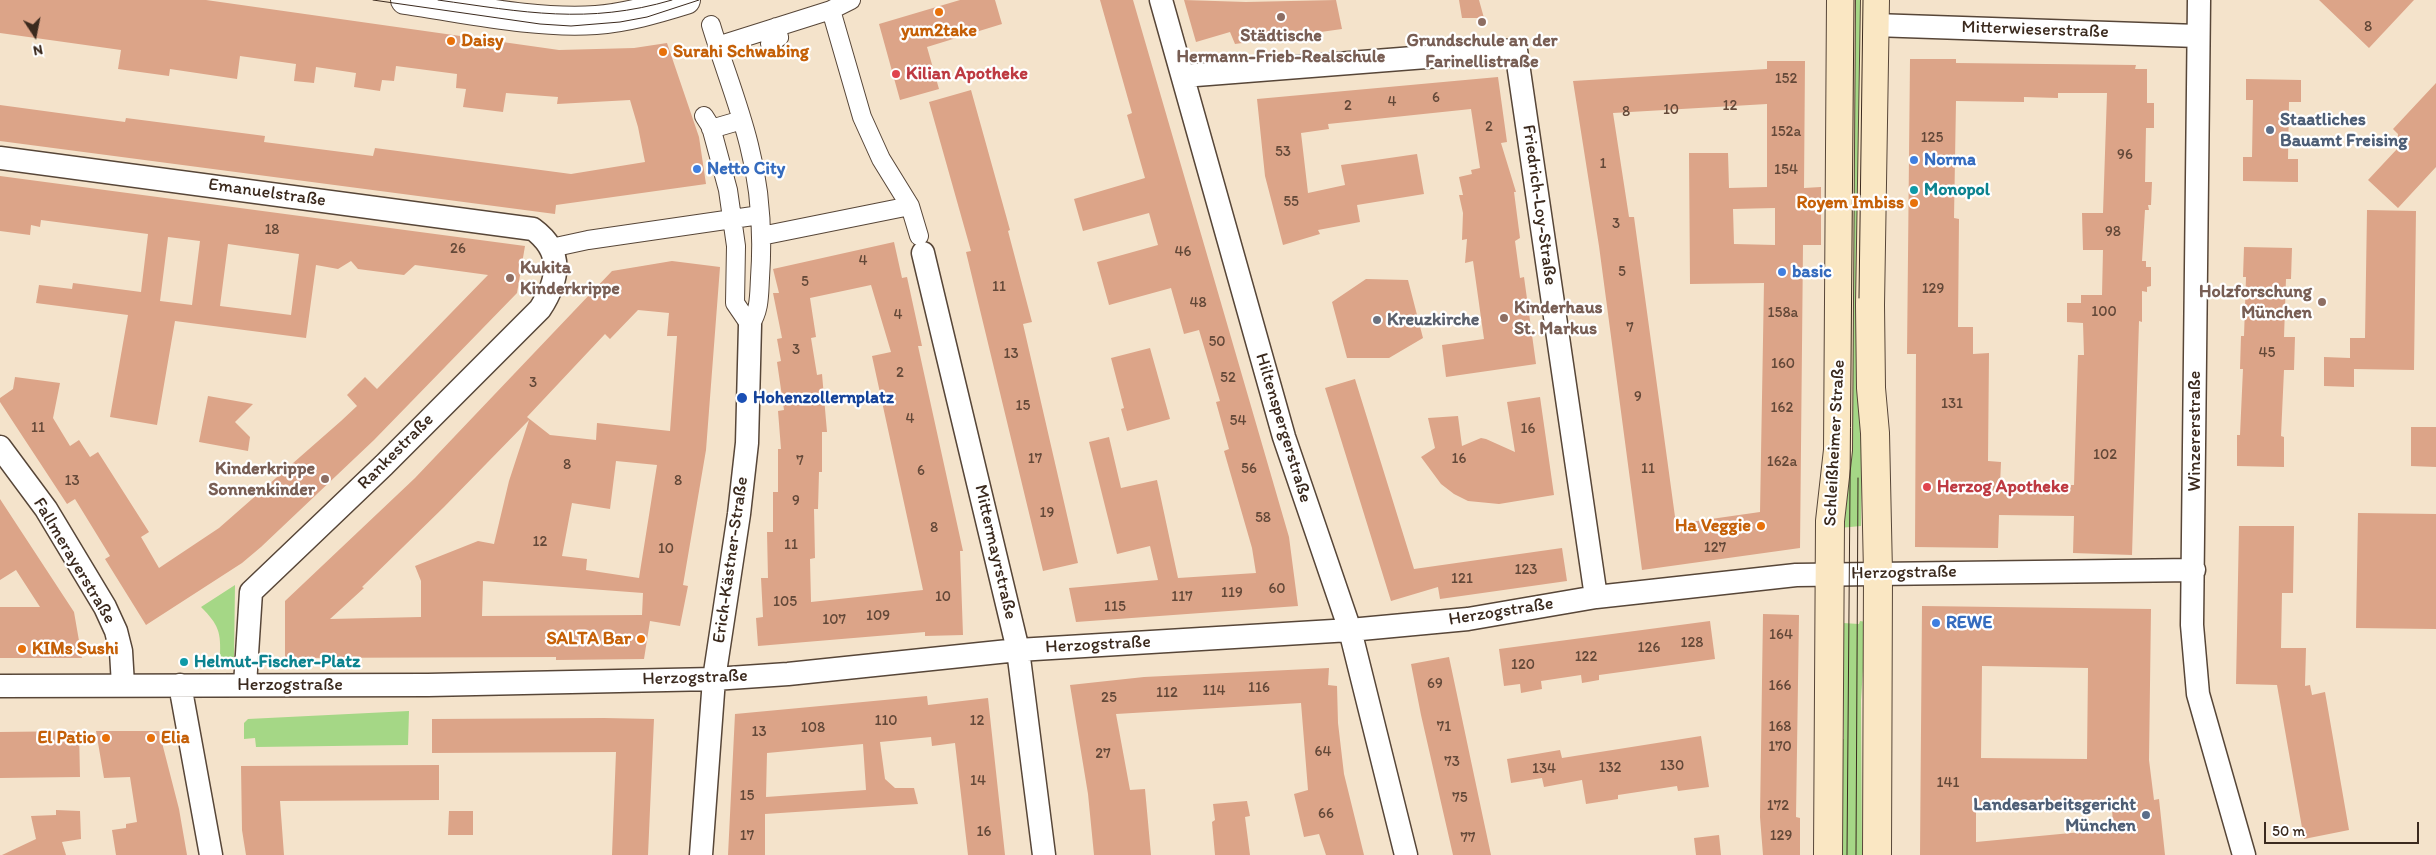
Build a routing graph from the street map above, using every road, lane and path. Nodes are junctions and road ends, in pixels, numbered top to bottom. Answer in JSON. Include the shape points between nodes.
{"nodes":[{"id":1,"x":405,"y":0,"type":"edge"},
{"id":2,"x":686,"y":0,"type":"edge"},
{"id":3,"x":851,"y":0,"type":"edge"},
{"id":4,"x":1160,"y":0,"type":"edge"},
{"id":5,"x":1841,"y":0,"type":"edge"},
{"id":6,"x":2199,"y":0,"type":"edge"},
{"id":7,"x":831,"y":10,"type":"junction"},
{"id":8,"x":1874,"y":13,"type":"edge"},
{"id":9,"x":710,"y":25,"type":"dead end"},
{"id":10,"x":2197,"y":36,"type":"junction"},
{"id":11,"x":717,"y":46,"type":"junction"},
{"id":12,"x":1183,"y":76,"type":"junction"},
{"id":13,"x":742,"y":120,"type":"junction"},
{"id":14,"x":0,"y":158,"type":"edge"},
{"id":15,"x":910,"y":206,"type":"junction"},
{"id":16,"x":760,"y":216,"type":"junction"},
{"id":17,"x":732,"y":219,"type":"junction"},
{"id":18,"x":761,"y":236,"type":"junction"},
{"id":19,"x":921,"y":245,"type":"joint"},
{"id":20,"x":551,"y":248,"type":"junction"},
{"id":21,"x":750,"y":325,"type":"junction"},
{"id":22,"x":0,"y":447,"type":"edge"},
{"id":23,"x":2194,"y":570,"type":"junction"},
{"id":24,"x":1878,"y":573,"type":"junction"},
{"id":25,"x":1829,"y":574,"type":"junction"},
{"id":26,"x":1596,"y":597,"type":"junction"},
{"id":27,"x":1350,"y":630,"type":"junction"},
{"id":28,"x":1018,"y":650,"type":"junction"},
{"id":29,"x":714,"y":679,"type":"junction"},
{"id":30,"x":124,"y":685,"type":"junction"},
{"id":31,"x":180,"y":685,"type":"junction"},
{"id":32,"x":245,"y":685,"type":"junction"},
{"id":33,"x":0,"y":686,"type":"edge"},
{"id":34,"x":211,"y":855,"type":"edge"},
{"id":35,"x":701,"y":855,"type":"edge"},
{"id":36,"x":1044,"y":855,"type":"edge"},
{"id":37,"x":1406,"y":855,"type":"edge"},
{"id":38,"x":1828,"y":855,"type":"edge"},
{"id":39,"x":1877,"y":855,"type":"edge"},
{"id":40,"x":2244,"y":855,"type":"edge"}],
"edges":[{"from":1,"to":2,"type":"street","via":[[571,21],[623,17]]},
{"from":3,"to":7,"type":"street"},
{"from":4,"to":12,"type":"street","name":"Hiltenspergerstraße"},
{"from":5,"to":25,"type":"main road","name":"Schleißheimer Straße","via":[[1838,450],[1830,521]]},
{"from":6,"to":10,"type":"street","name":"Winzererstraße"},
{"from":7,"to":11,"type":"street","via":[[773,37]]},
{"from":7,"to":15,"type":"street","via":[[862,117],[881,159]]},
{"from":8,"to":10,"type":"street","name":"Mitterwieserstraße"},
{"from":8,"to":24,"type":"main road","name":"Schleißheimer Straße","via":[[1870,388]]},
{"from":9,"to":11,"type":"street"},
{"from":10,"to":23,"type":"street","name":"Winzererstraße"},
{"from":11,"to":13,"type":"street"},
{"from":12,"to":26,"type":"street","name":"Friedrich-Loy-Straße","via":[[1516,50]]},
{"from":12,"to":27,"type":"street","name":"Hiltenspergerstraße","via":[[1284,437]]},
{"from":13,"to":16,"type":"street","via":[[750,146]]},
{"from":13,"to":17,"type":"street","via":[[709,122],[728,190]]},
{"from":14,"to":20,"type":"street","name":"Emanuelstraße","via":[[533,229],[545,237]]},
{"from":15,"to":18,"type":"street"},
{"from":15,"to":19,"type":"street"},
{"from":16,"to":17,"type":"street"},
{"from":16,"to":18,"type":"street"},
{"from":17,"to":20,"type":"street"},
{"from":17,"to":21,"type":"street","via":[[736,246],[734,303]]},
{"from":18,"to":21,"type":"street","name":"Erich-Kästner-Straße","via":[[758,314]]},
{"from":19,"to":28,"type":"street","name":"Mittermayrstraße"},
{"from":20,"to":32,"type":"street","name":"Rankestraße","via":[[555,279],[540,309],[251,592]]},
{"from":21,"to":29,"type":"street","name":"Erich-Kästner-Straße","via":[[750,390],[740,514]]},
{"from":22,"to":30,"type":"street","name":"Fallmerayerstraße","via":[[46,509],[105,607],[116,631]]},
{"from":23,"to":24,"type":"street","name":"Herzogstraße"},
{"from":23,"to":40,"type":"street","name":"Winzererstraße","via":[[2192,625],[2198,694]]},
{"from":24,"to":25,"type":"street","name":"Herzogstraße"},
{"from":24,"to":39,"type":"main road","name":"Schleißheimer Straße"},
{"from":25,"to":26,"type":"street","name":"Herzogstraße","via":[[1737,580]]},
{"from":25,"to":38,"type":"main road","name":"Schleißheimer Straße"},
{"from":26,"to":27,"type":"street","name":"Herzogstraße","via":[[1468,619]]},
{"from":27,"to":28,"type":"street","name":"Herzogstraße"},
{"from":27,"to":37,"type":"street","name":"Hiltenspergerstraße"},
{"from":28,"to":29,"type":"street","name":"Herzogstraße"},
{"from":28,"to":36,"type":"street","name":"Mittermayrstraße"},
{"from":29,"to":32,"type":"street","name":"Herzogstraße"},
{"from":29,"to":35,"type":"street","name":"Erich-Kästner-Straße"},
{"from":30,"to":31,"type":"street","name":"Herzogstraße"},
{"from":30,"to":33,"type":"street","name":"Herzogstraße"},
{"from":31,"to":32,"type":"street","name":"Herzogstraße"},
{"from":31,"to":34,"type":"street"}]}
